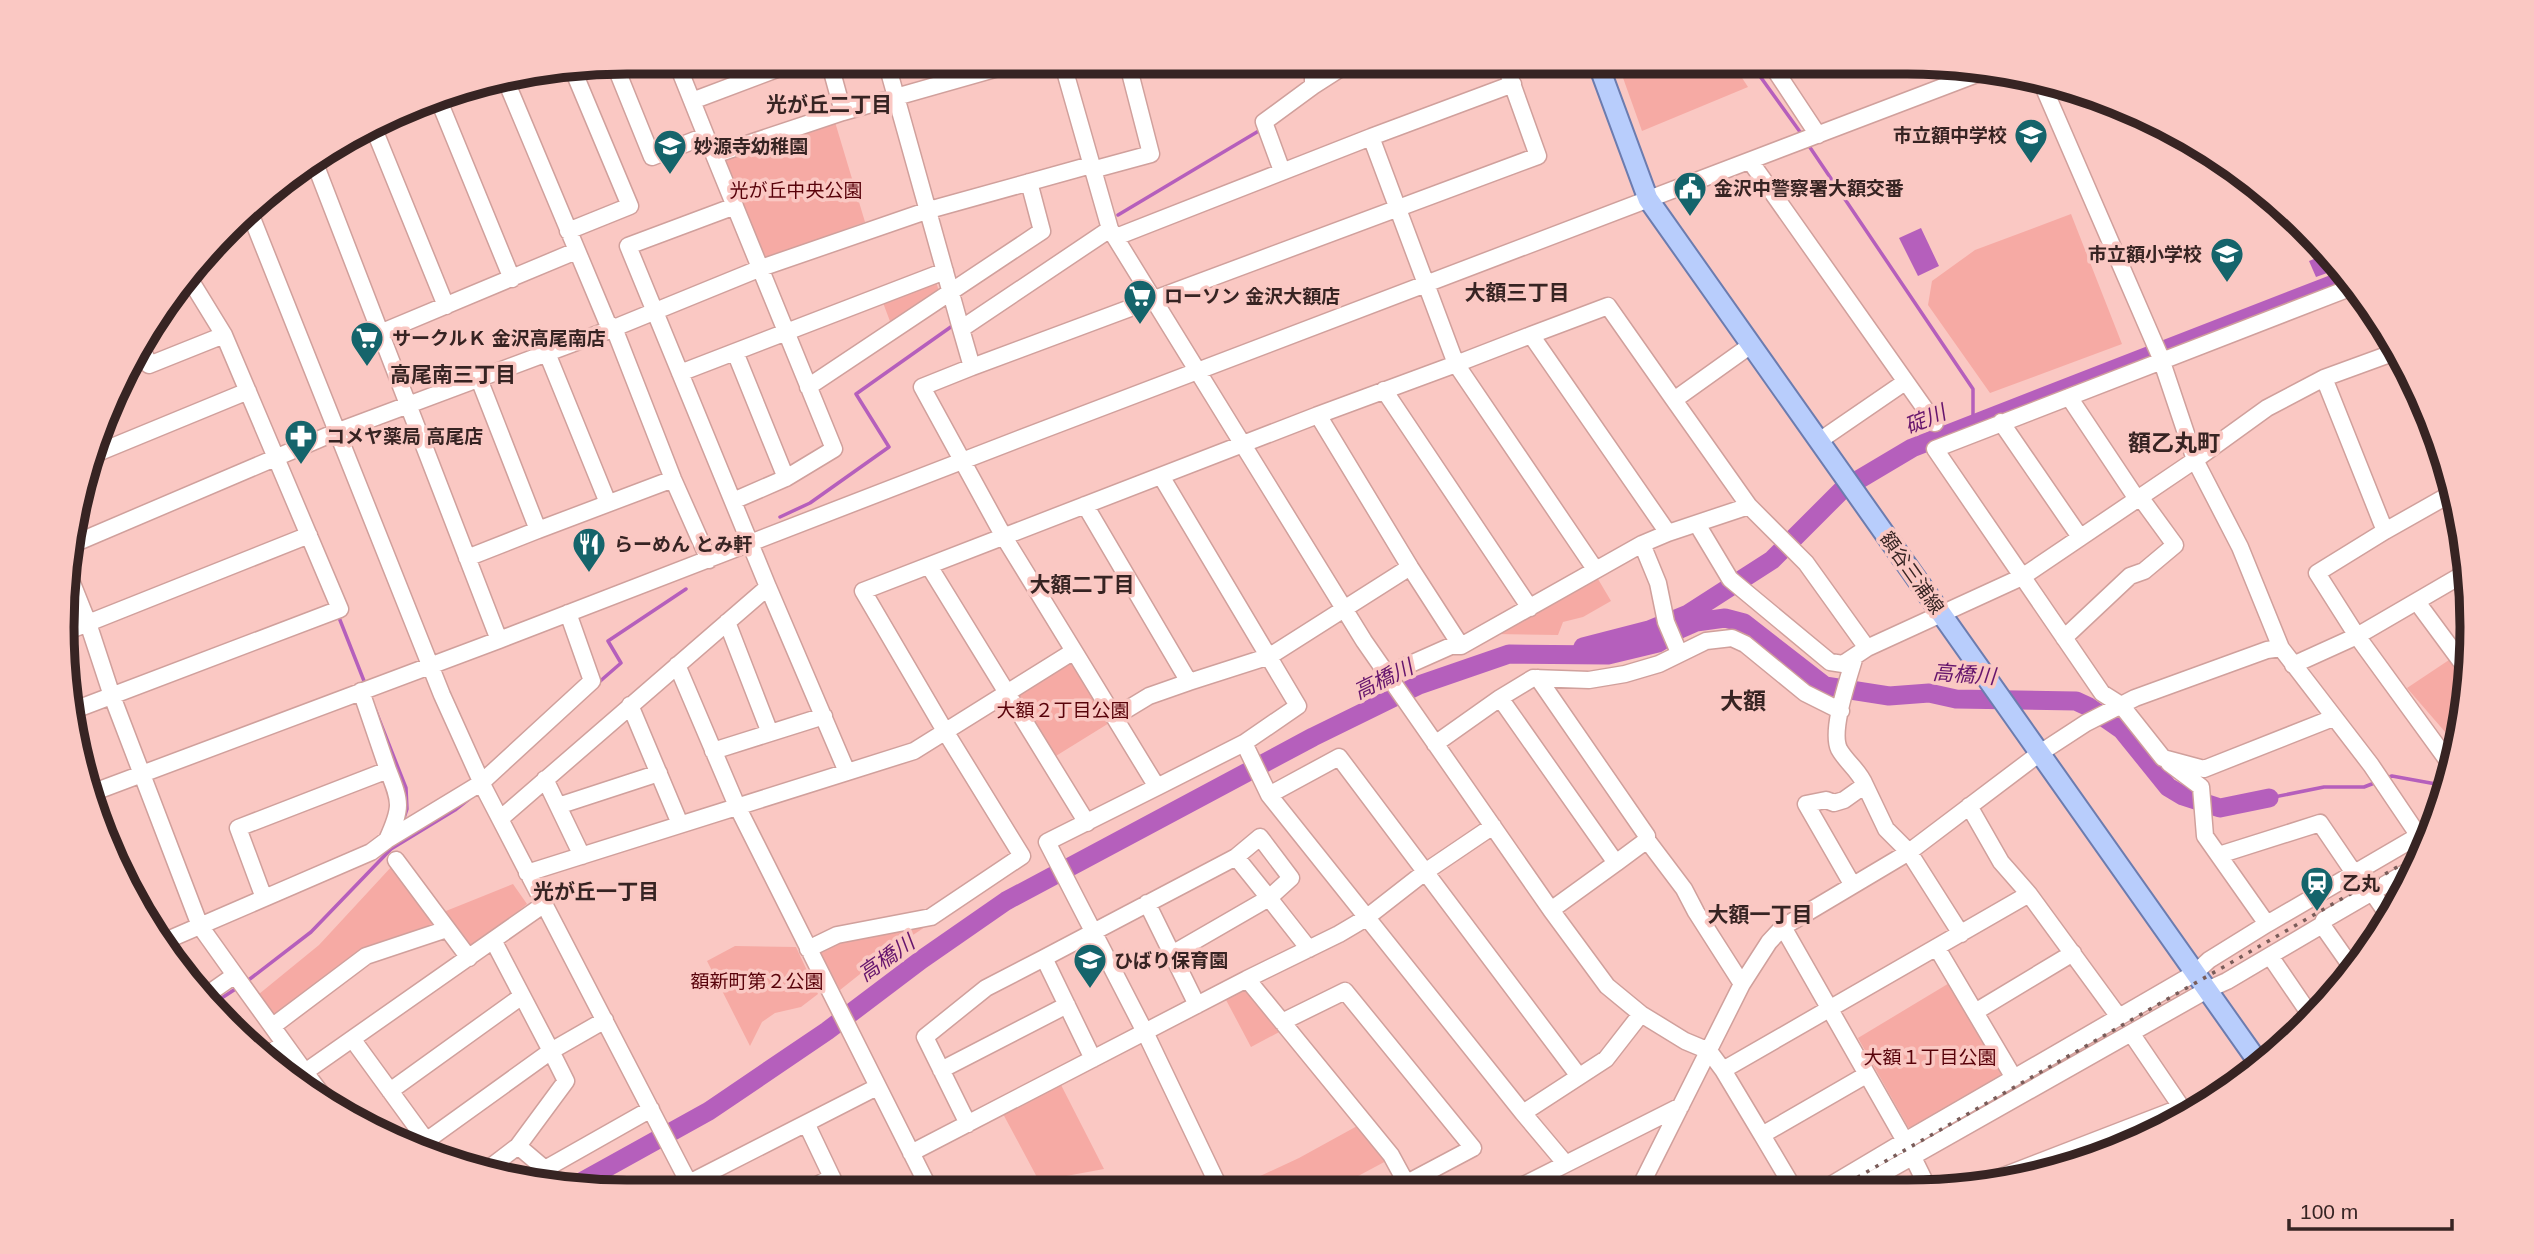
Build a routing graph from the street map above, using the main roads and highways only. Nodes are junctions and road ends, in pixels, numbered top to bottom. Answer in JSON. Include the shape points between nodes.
{"nodes":[{"id":1,"x":1602,"y":74,"type":"edge"},
{"id":2,"x":2255,"y":1057,"type":"edge"}],
"edges":[{"from":1,"to":2,"type":"main road","name":"額谷三浦線","via":[[1648,199]]}]}
